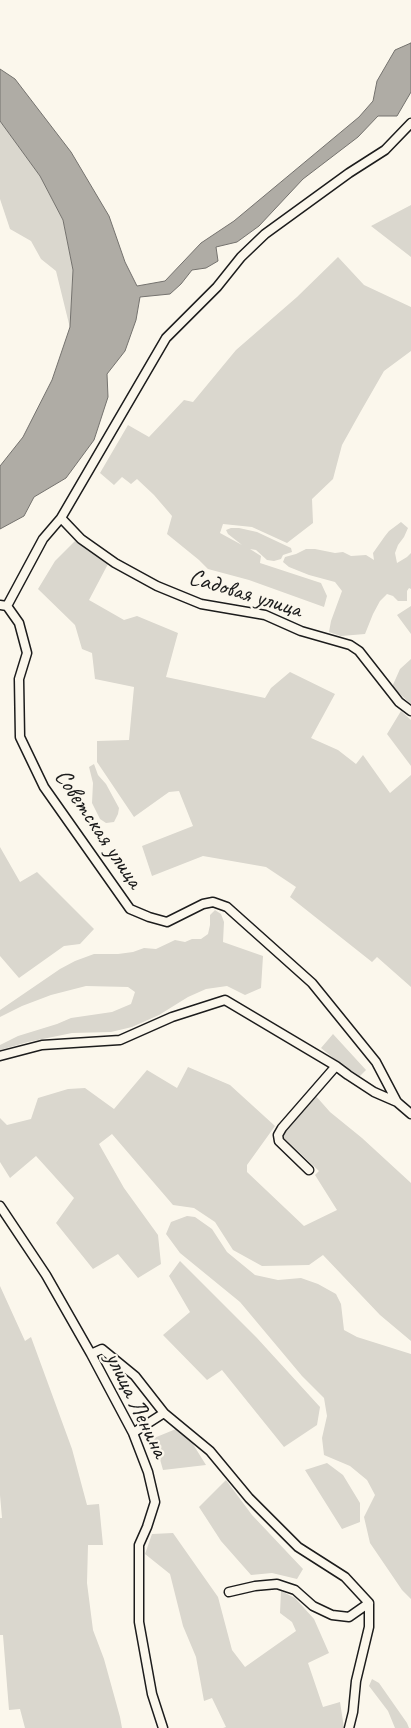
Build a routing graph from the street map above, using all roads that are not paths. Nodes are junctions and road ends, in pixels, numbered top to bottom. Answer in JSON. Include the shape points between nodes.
{"nodes":[{"id":1,"x":411,"y":123,"type":"edge"},
{"id":2,"x":61,"y":518,"type":"junction"},
{"id":3,"x":3,"y":605,"type":"edge"},
{"id":4,"x":411,"y":711,"type":"edge"},
{"id":5,"x":0,"y":1056,"type":"edge"},
{"id":6,"x":336,"y":1066,"type":"junction"},
{"id":7,"x":397,"y":1102,"type":"junction"},
{"id":8,"x":411,"y":1114,"type":"edge"},
{"id":9,"x":309,"y":1170,"type":"dead end"},
{"id":10,"x":0,"y":1206,"type":"edge"},
{"id":11,"x":91,"y":1354,"type":"junction"},
{"id":12,"x":164,"y":1413,"type":"junction"},
{"id":13,"x":133,"y":1433,"type":"junction"},
{"id":14,"x":229,"y":1592,"type":"dead end"},
{"id":15,"x":369,"y":1603,"type":"junction"},
{"id":16,"x":163,"y":1728,"type":"edge"},
{"id":17,"x":349,"y":1728,"type":"edge"}],
"edges":[{"from":1,"to":2,"type":"street","via":[[385,150],[349,172],[265,234],[166,338]]},
{"from":2,"to":3,"type":"street","via":[[43,539]]},
{"from":2,"to":4,"type":"street","name":"Садовая улица","via":[[81,539],[115,563],[157,586],[201,604],[265,615],[301,631],[350,645],[359,650],[399,702]]},
{"from":3,"to":7,"type":"street","name":"Советская улица","via":[[19,623],[27,653],[19,678],[20,737],[44,787],[130,909],[167,922],[203,904],[213,902],[226,907],[312,983],[376,1062]]},
{"from":5,"to":6,"type":"street","via":[[42,1046],[120,1040],[172,1017],[225,1000]]},
{"from":6,"to":7,"type":"street","via":[[374,1092]]},
{"from":6,"to":9,"type":"street","via":[[278,1135],[279,1141]]},
{"from":7,"to":8,"type":"street","name":"Советская улица"},
{"from":10,"to":11,"type":"street","name":"улица Ленина","via":[[46,1275]]},
{"from":11,"to":12,"type":"street","via":[[102,1349],[135,1376]]},
{"from":11,"to":13,"type":"street","name":"улица Ленина"},
{"from":12,"to":13,"type":"street"},
{"from":12,"to":15,"type":"street","via":[[210,1451],[249,1498],[298,1547],[345,1577]]},
{"from":13,"to":16,"type":"street","name":"улица Ленина","via":[[155,1502],[139,1545],[139,1622],[152,1694]]},
{"from":14,"to":15,"type":"street","via":[[277,1584],[295,1590],[313,1606],[332,1615],[349,1617]]},
{"from":15,"to":17,"type":"street","via":[[369,1627]]}]}
